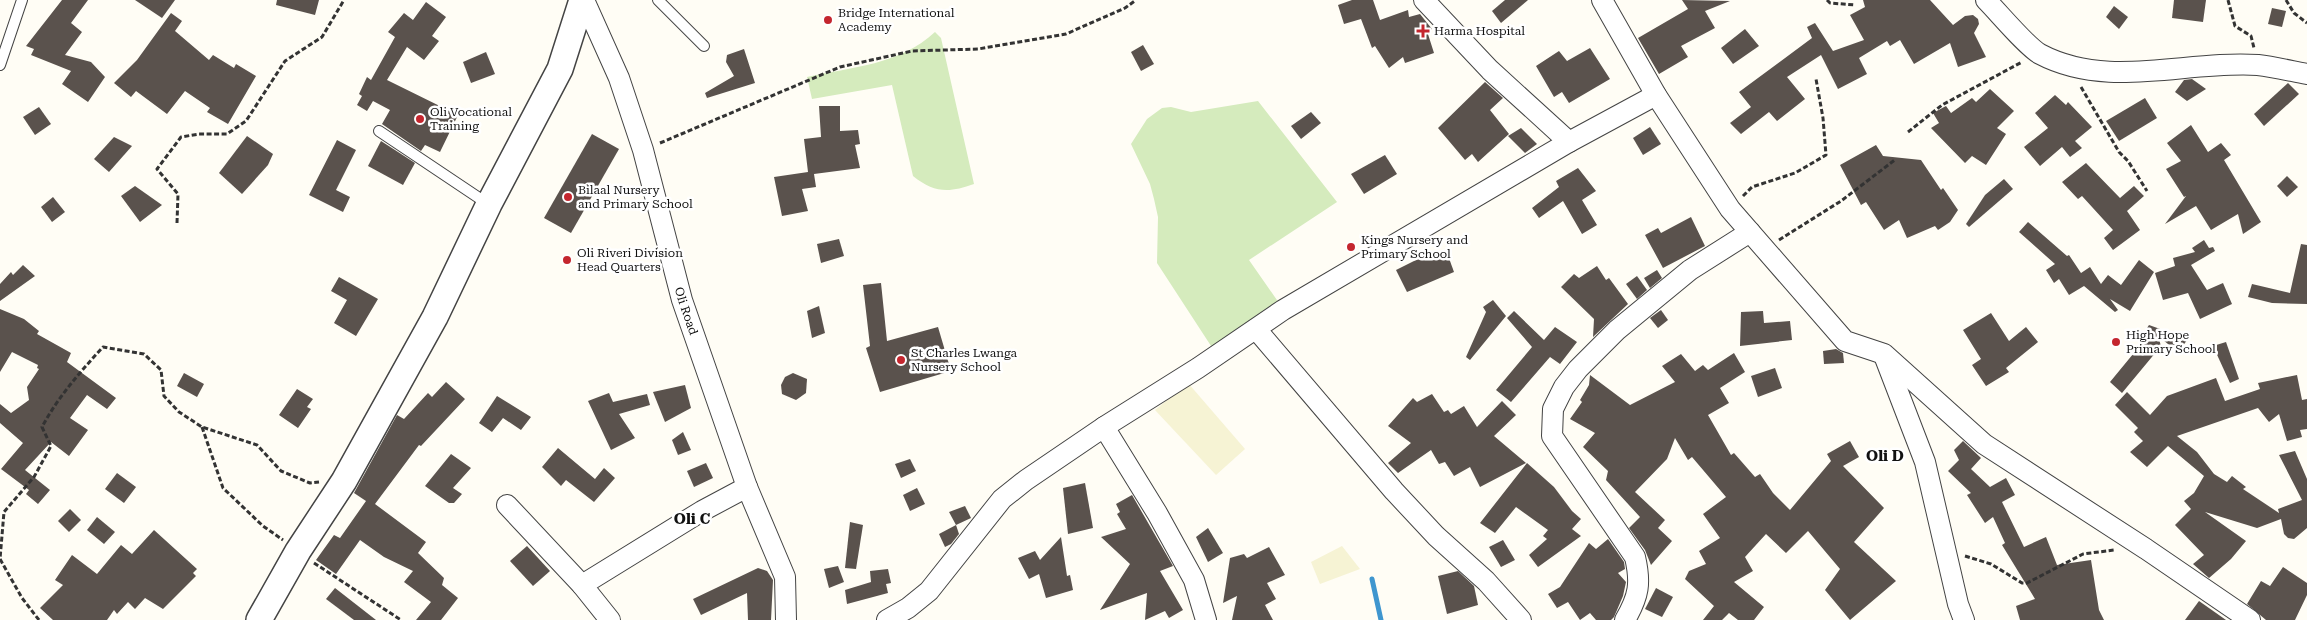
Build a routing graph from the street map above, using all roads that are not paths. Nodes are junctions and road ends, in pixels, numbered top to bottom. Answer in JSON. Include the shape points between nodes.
{"nodes":[{"id":1,"x":22,"y":0,"type":"edge"},
{"id":2,"x":583,"y":0,"type":"edge"},
{"id":3,"x":658,"y":0,"type":"edge"},
{"id":4,"x":1424,"y":0,"type":"edge"},
{"id":5,"x":1602,"y":0,"type":"edge"},
{"id":6,"x":1986,"y":0,"type":"edge"},
{"id":7,"x":704,"y":46,"type":"dead end"},
{"id":8,"x":0,"y":65,"type":"edge"},
{"id":9,"x":2307,"y":74,"type":"edge"},
{"id":10,"x":1656,"y":95,"type":"junction"},
{"id":11,"x":379,"y":131,"type":"dead end"},
{"id":12,"x":1569,"y":142,"type":"junction"},
{"id":13,"x":489,"y":204,"type":"junction"},
{"id":14,"x":1750,"y":232,"type":"junction"},
{"id":15,"x":1256,"y":329,"type":"junction"},
{"id":16,"x":1884,"y":354,"type":"junction"},
{"id":17,"x":1104,"y":427,"type":"junction"},
{"id":18,"x":747,"y":486,"type":"junction"},
{"id":19,"x":507,"y":506,"type":"dead end"},
{"id":20,"x":582,"y":585,"type":"junction"},
{"id":21,"x":259,"y":620,"type":"edge"},
{"id":22,"x":610,"y":620,"type":"edge"},
{"id":23,"x":786,"y":620,"type":"edge"},
{"id":24,"x":888,"y":620,"type":"edge"},
{"id":25,"x":1206,"y":620,"type":"edge"},
{"id":26,"x":1521,"y":620,"type":"edge"},
{"id":27,"x":1625,"y":620,"type":"edge"},
{"id":28,"x":1964,"y":620,"type":"edge"},
{"id":29,"x":2250,"y":620,"type":"edge"}],
"edges":[{"from":1,"to":8,"type":"lane"},
{"from":2,"to":13,"type":"street","via":[[560,69]]},
{"from":2,"to":18,"type":"street","name":"Oli Road","via":[[619,78],[643,150],[682,300]]},
{"from":3,"to":7,"type":"lane"},
{"from":4,"to":12,"type":"street","via":[[1502,82]]},
{"from":5,"to":10,"type":"street"},
{"from":6,"to":9,"type":"street","via":[[2038,53],[2076,68],[2105,72],[2157,72],[2258,65]]},
{"from":10,"to":12,"type":"street"},
{"from":10,"to":14,"type":"street","via":[[1730,210]]},
{"from":11,"to":13,"type":"lane"},
{"from":12,"to":15,"type":"street"},
{"from":13,"to":21,"type":"street","via":[[435,317],[344,481],[298,551]]},
{"from":14,"to":16,"type":"street","via":[[1845,342]]},
{"from":14,"to":27,"type":"street","via":[[1690,270],[1617,330],[1578,369],[1553,409],[1552,436],[1635,557],[1640,580],[1634,604]]},
{"from":15,"to":17,"type":"street"},
{"from":15,"to":26,"type":"street","via":[[1394,491],[1436,536],[1486,580]]},
{"from":16,"to":28,"type":"street","via":[[1925,462]]},
{"from":16,"to":29,"type":"street","via":[[1984,444]]},
{"from":17,"to":24,"type":"street","via":[[1002,499],[929,591]]},
{"from":17,"to":25,"type":"street","via":[[1158,513],[1194,580]]},
{"from":18,"to":20,"type":"street"},
{"from":18,"to":23,"type":"street","name":"Oli Road","via":[[785,577]]},
{"from":19,"to":20,"type":"street"},
{"from":20,"to":22,"type":"street"}]}
